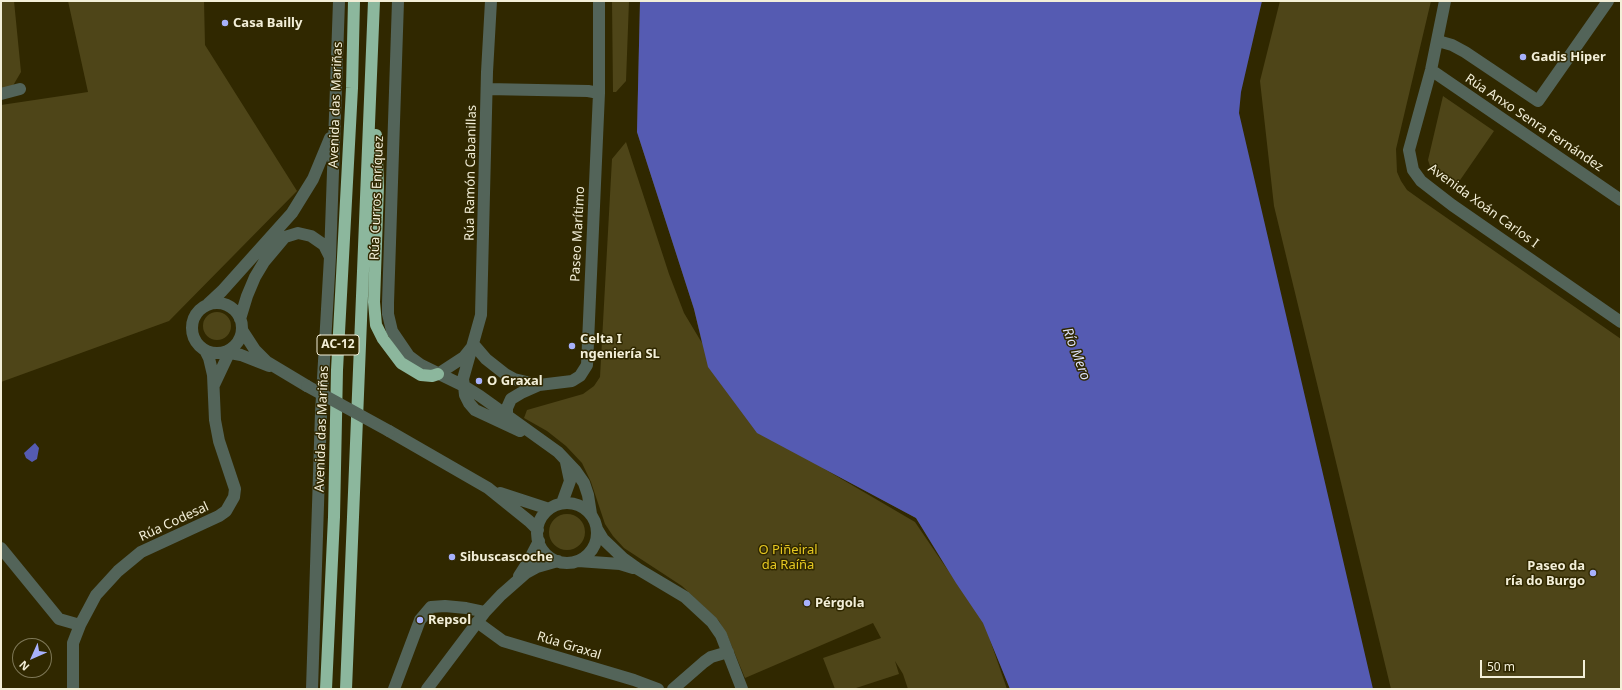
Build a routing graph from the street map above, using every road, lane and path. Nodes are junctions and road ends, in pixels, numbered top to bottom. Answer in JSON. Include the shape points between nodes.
{"nodes":[{"id":1,"x":339,"y":1,"type":"edge"},
{"id":2,"x":354,"y":1,"type":"edge"},
{"id":3,"x":374,"y":1,"type":"edge"},
{"id":4,"x":398,"y":1,"type":"edge"},
{"id":5,"x":491,"y":1,"type":"edge"},
{"id":6,"x":599,"y":1,"type":"edge"},
{"id":7,"x":1445,"y":1,"type":"edge"},
{"id":8,"x":1608,"y":1,"type":"edge"},
{"id":9,"x":1438,"y":41,"type":"junction"},
{"id":10,"x":1431,"y":70,"type":"junction"},
{"id":11,"x":20,"y":89,"type":"dead end"},
{"id":12,"x":487,"y":89,"type":"junction"},
{"id":13,"x":599,"y":93,"type":"junction"},
{"id":14,"x":1,"y":94,"type":"edge"},
{"id":15,"x":335,"y":105,"type":"junction"},
{"id":16,"x":370,"y":110,"type":"junction"},
{"id":17,"x":1621,"y":200,"type":"edge"},
{"id":18,"x":330,"y":257,"type":"junction"},
{"id":19,"x":208,"y":304,"type":"junction"},
{"id":20,"x":1621,"y":322,"type":"edge"},
{"id":21,"x":241,"y":324,"type":"junction"},
{"id":22,"x":474,"y":345,"type":"junction"},
{"id":23,"x":205,"y":350,"type":"junction"},
{"id":24,"x":228,"y":351,"type":"junction"},
{"id":25,"x":278,"y":370,"type":"junction"},
{"id":26,"x":438,"y":374,"type":"junction"},
{"id":27,"x":539,"y":385,"type":"junction"},
{"id":28,"x":464,"y":386,"type":"junction"},
{"id":29,"x":213,"y":388,"type":"junction"},
{"id":30,"x":507,"y":415,"type":"junction"},
{"id":31,"x":541,"y":439,"type":"junction"},
{"id":32,"x":565,"y":459,"type":"junction"},
{"id":33,"x":488,"y":488,"type":"junction"},
{"id":34,"x":562,"y":503,"type":"junction"},
{"id":35,"x":549,"y":509,"type":"junction"},
{"id":36,"x":591,"y":514,"type":"junction"},
{"id":37,"x":597,"y":529,"type":"junction"},
{"id":38,"x":538,"y":535,"type":"junction"},
{"id":39,"x":1,"y":548,"type":"edge"},
{"id":40,"x":558,"y":561,"type":"junction"},
{"id":41,"x":578,"y":561,"type":"junction"},
{"id":42,"x":638,"y":570,"type":"junction"},
{"id":43,"x":514,"y":582,"type":"junction"},
{"id":44,"x":485,"y":612,"type":"junction"},
{"id":45,"x":477,"y":622,"type":"junction"},
{"id":46,"x":80,"y":625,"type":"junction"},
{"id":47,"x":728,"y":652,"type":"junction"},
{"id":48,"x":73,"y":689,"type":"edge"},
{"id":49,"x":312,"y":689,"type":"edge"},
{"id":50,"x":326,"y":689,"type":"edge"},
{"id":51,"x":346,"y":689,"type":"edge"},
{"id":52,"x":394,"y":689,"type":"edge"},
{"id":53,"x":427,"y":689,"type":"edge"},
{"id":54,"x":658,"y":689,"type":"edge"},
{"id":55,"x":673,"y":689,"type":"edge"},
{"id":56,"x":742,"y":689,"type":"edge"}],
"edges":[{"from":1,"to":15,"type":"street"},
{"from":2,"to":50,"type":"highway","name":"Avenida das Mariñas","number":"AC-12"},
{"from":3,"to":16,"type":"highway","number":"AC-12"},
{"from":4,"to":26,"type":"street","name":"Rúa Curros Enríquez","via":[[388,314],[392,331],[409,356]]},
{"from":5,"to":12,"type":"street","name":"Rúa Ramón Cabanillas"},
{"from":6,"to":13,"type":"street","name":"Paseo Marítimo"},
{"from":7,"to":9,"type":"street","name":"Avenida Xoán Carlos I"},
{"from":8,"to":9,"type":"street","via":[[1538,101],[1465,52]]},
{"from":9,"to":10,"type":"street","name":"Avenida Xoán Carlos I"},
{"from":10,"to":17,"type":"street","name":"Rúa Anxo Senra Fernández"},
{"from":10,"to":20,"type":"street","name":"Avenida Xoán Carlos I","via":[[1409,150],[1413,170],[1417,176],[1452,205]]},
{"from":11,"to":14,"type":"street"},
{"from":12,"to":13,"type":"street"},
{"from":12,"to":22,"type":"street","name":"Rúa Ramón Cabanillas","via":[[481,315]]},
{"from":13,"to":27,"type":"street","name":"Paseo Marítimo","via":[[587,365],[580,376],[572,381]]},
{"from":15,"to":18,"type":"street"},
{"from":15,"to":19,"type":"street","via":[[330,142],[314,179],[292,213]]},
{"from":16,"to":26,"type":"highway","via":[[376,139],[377,165],[374,302],[376,326],[401,363],[421,375]]},
{"from":16,"to":51,"type":"highway","number":"AC-12"},
{"from":18,"to":21,"type":"street","via":[[324,245],[311,236],[298,233],[285,237],[255,277],[247,296]]},
{"from":18,"to":49,"type":"street","via":[[321,413]]},
{"from":19,"to":21,"type":"street","via":[[216,303],[230,307]]},
{"from":19,"to":23,"type":"street","via":[[197,312],[192,326],[195,340]]},
{"from":21,"to":24,"type":"street","via":[[236,344]]},
{"from":21,"to":25,"type":"street","via":[[255,350]]},
{"from":22,"to":26,"type":"street","via":[[464,357]]},
{"from":22,"to":27,"type":"street","via":[[486,359],[505,374]]},
{"from":22,"to":28,"type":"street","name":"Rúa Ramón Cabanillas"},
{"from":23,"to":24,"type":"street"},
{"from":23,"to":29,"type":"street","name":"Rúa Codesal","via":[[211,366]]},
{"from":24,"to":25,"type":"street"},
{"from":24,"to":29,"type":"street","name":"Rúa Codesal"},
{"from":25,"to":33,"type":"street","bridge":true},
{"from":26,"to":28,"type":"street","name":"Rúa Curros Enríquez"},
{"from":27,"to":30,"type":"street","name":"Paseo Marítimo","via":[[511,399]]},
{"from":28,"to":30,"type":"street","name":"Rúa Curros Enríquez"},
{"from":28,"to":31,"type":"street","via":[[465,395],[475,410]]},
{"from":29,"to":46,"type":"street","name":"Rúa Codesal","via":[[218,434],[235,488],[230,505],[219,516],[141,552],[118,571],[96,595]]},
{"from":30,"to":31,"type":"street","name":"Rúa Curros Enríquez"},
{"from":31,"to":32,"type":"street","name":"Rúa Curros Enríquez"},
{"from":32,"to":34,"type":"street","via":[[570,481]]},
{"from":32,"to":36,"type":"street","name":"Rúa Curros Enríquez","via":[[584,483]]},
{"from":33,"to":35,"type":"street"},
{"from":33,"to":38,"type":"street","via":[[529,521]]},
{"from":34,"to":35,"type":"street"},
{"from":34,"to":36,"type":"street","via":[[578,505]]},
{"from":35,"to":38,"type":"street","via":[[541,518]]},
{"from":36,"to":37,"type":"street"},
{"from":37,"to":41,"type":"street","via":[[597,537],[591,552]]},
{"from":37,"to":42,"type":"street","via":[[616,552]]},
{"from":38,"to":40,"type":"street","via":[[546,553]]},
{"from":38,"to":43,"type":"street","via":[[528,562]]},
{"from":39,"to":46,"type":"street","via":[[59,619]]},
{"from":40,"to":41,"type":"street"},
{"from":40,"to":43,"type":"street","via":[[537,567]]},
{"from":41,"to":42,"type":"street","via":[[620,564]]},
{"from":42,"to":47,"type":"street","via":[[685,597],[700,610],[712,622]]},
{"from":43,"to":44,"type":"street"},
{"from":44,"to":45,"type":"street"},
{"from":44,"to":52,"type":"street","via":[[459,607],[431,606],[420,620]]},
{"from":45,"to":53,"type":"street"},
{"from":45,"to":54,"type":"street","name":"Rúa Graxal","via":[[503,641]]},
{"from":46,"to":48,"type":"street","name":"Rúa Codesal","via":[[73,644]]},
{"from":47,"to":55,"type":"street","via":[[711,657]]},
{"from":47,"to":56,"type":"street"}]}
